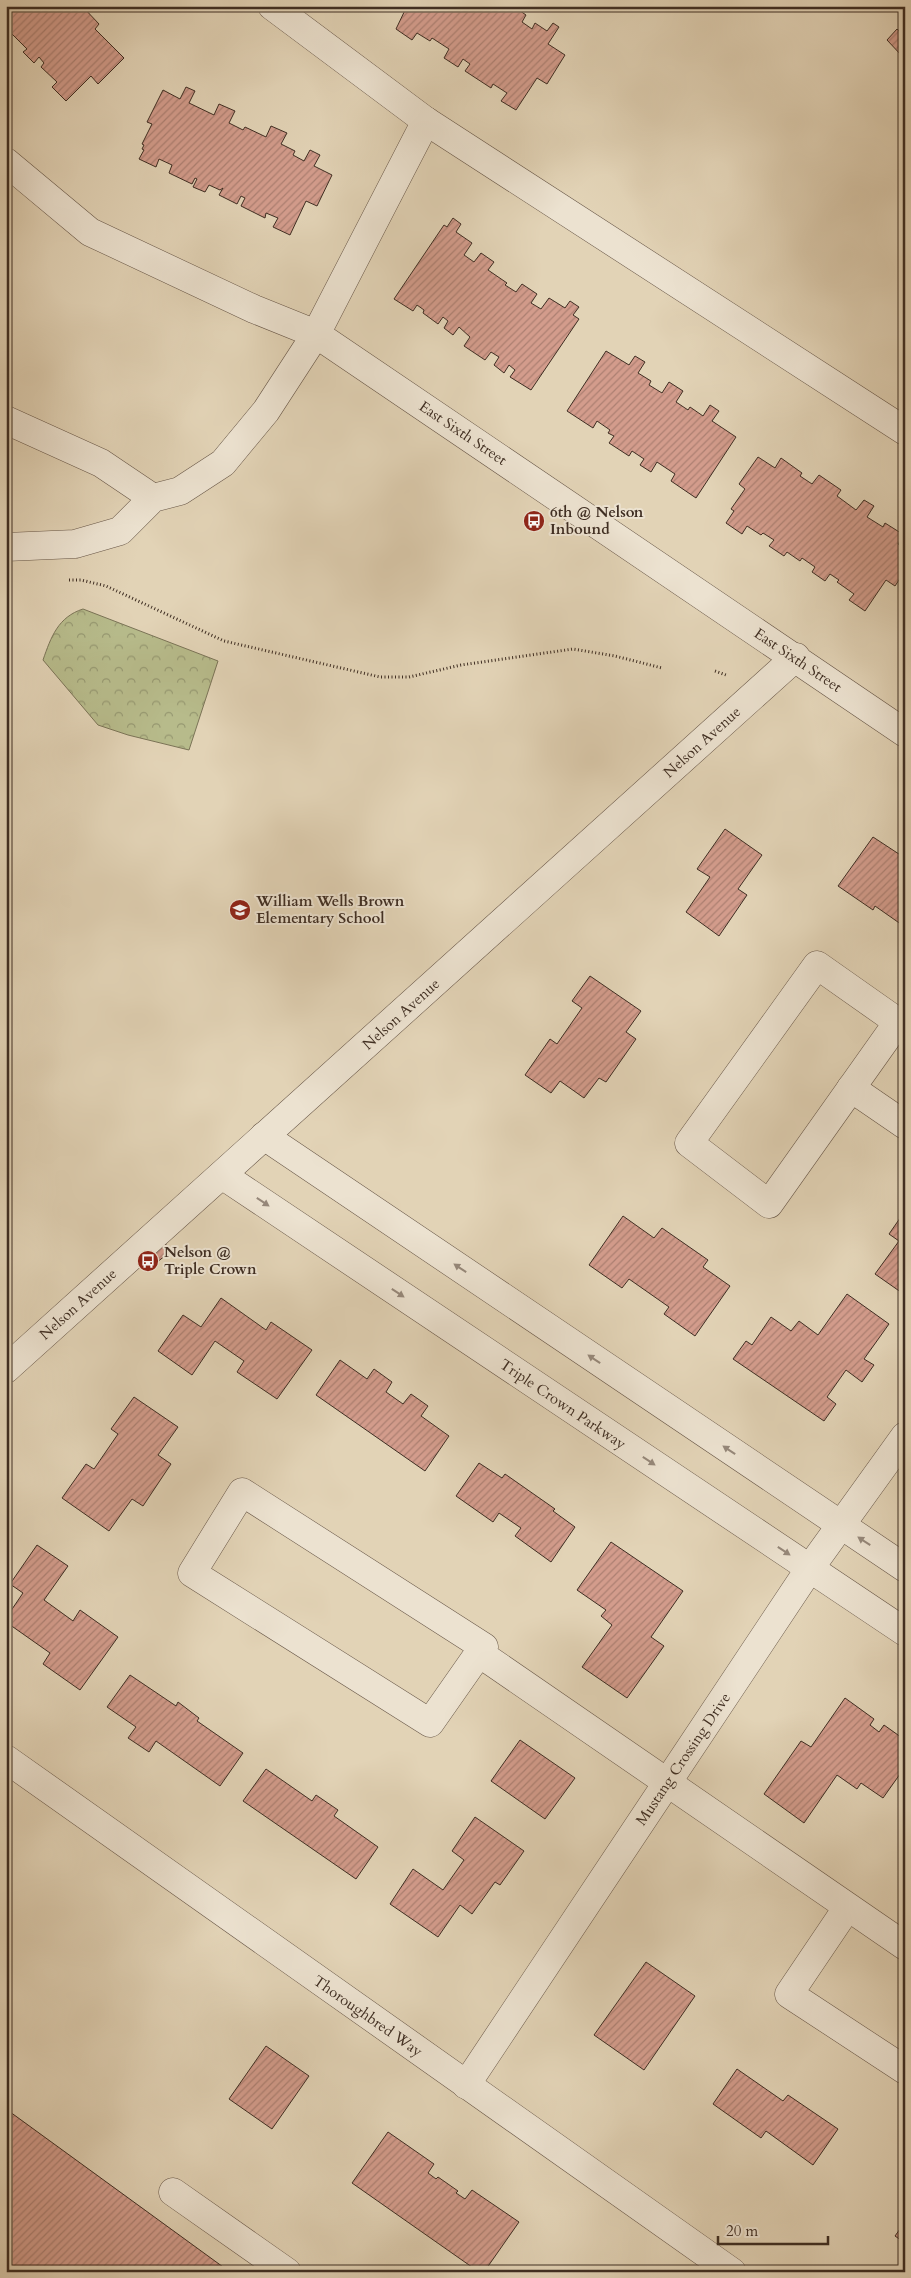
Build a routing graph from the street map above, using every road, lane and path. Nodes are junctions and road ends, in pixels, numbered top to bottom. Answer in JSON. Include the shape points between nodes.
{"nodes":[{"id":1,"x":272,"y":6,"type":"edge"},
{"id":2,"x":426,"y":121,"type":"junction"},
{"id":3,"x":6,"y":162,"type":"edge"},
{"id":4,"x":316,"y":334,"type":"junction"},
{"id":5,"x":6,"y":420,"type":"edge"},
{"id":6,"x":905,"y":431,"type":"edge"},
{"id":7,"x":153,"y":498,"type":"junction"},
{"id":8,"x":6,"y":547,"type":"edge"},
{"id":9,"x":64,"y":580,"type":"dead end"},
{"id":10,"x":796,"y":657,"type":"junction"},
{"id":11,"x":662,"y":668,"type":"dead end"},
{"id":12,"x":905,"y":733,"type":"edge"},
{"id":13,"x":851,"y":1088,"type":"junction"},
{"id":14,"x":905,"y":1125,"type":"edge"},
{"id":15,"x":264,"y":1136,"type":"junction"},
{"id":16,"x":222,"y":1175,"type":"junction"},
{"id":17,"x":7,"y":1366,"type":"edge"},
{"id":18,"x":905,"y":1436,"type":"edge"},
{"id":19,"x":841,"y":1526,"type":"junction"},
{"id":20,"x":810,"y":1568,"type":"junction"},
{"id":21,"x":905,"y":1568,"type":"edge"},
{"id":22,"x":905,"y":1632,"type":"edge"},
{"id":23,"x":479,"y":1653,"type":"junction"},
{"id":24,"x":6,"y":1758,"type":"edge"},
{"id":25,"x":666,"y":1784,"type":"junction"},
{"id":26,"x":847,"y":1908,"type":"junction"},
{"id":27,"x":905,"y":1946,"type":"edge"},
{"id":28,"x":905,"y":2070,"type":"edge"},
{"id":29,"x":466,"y":2085,"type":"junction"},
{"id":30,"x":173,"y":2192,"type":"dead end"},
{"id":31,"x":719,"y":2268,"type":"edge"},
{"id":32,"x":287,"y":2272,"type":"edge"}],
"edges":[{"from":1,"to":2,"type":"street"},
{"from":2,"to":4,"type":"street"},
{"from":2,"to":6,"type":"street"},
{"from":3,"to":4,"type":"street","name":"East Sixth Street","via":[[90,232],[254,309]]},
{"from":4,"to":7,"type":"street","via":[[266,412],[223,463],[180,491]]},
{"from":4,"to":10,"type":"street","name":"East Sixth Street"},
{"from":5,"to":7,"type":"street","via":[[101,463]]},
{"from":7,"to":8,"type":"street","via":[[120,531],[75,544]]},
{"from":9,"to":11,"type":"path","via":[[106,586],[224,641],[380,677],[409,677],[462,665],[573,650]]},
{"from":10,"to":12,"type":"street","name":"East Sixth Street"},
{"from":10,"to":15,"type":"street","name":"Nelson Avenue"},
{"from":13,"to":13,"type":"street","via":[[898,1022],[817,965],[689,1143],[769,1204]]},
{"from":13,"to":14,"type":"street"},
{"from":15,"to":16,"type":"street","name":"Nelson Avenue"},
{"from":19,"to":15,"type":"street","one_way":true},
{"from":16,"to":17,"type":"street","name":"Nelson Avenue"},
{"from":16,"to":20,"type":"street","name":"Triple Crown Parkway","one_way":true},
{"from":18,"to":19,"type":"street","name":"Mustang Crossing Drive"},
{"from":19,"to":20,"type":"street","name":"Mustang Crossing Drive"},
{"from":21,"to":19,"type":"street","one_way":true},
{"from":20,"to":22,"type":"street","name":"Triple Crown Parkway"},
{"from":20,"to":25,"type":"street","name":"Mustang Crossing Drive"},
{"from":23,"to":23,"type":"street","via":[[430,1723],[192,1573],[242,1492],[484,1647]]},
{"from":23,"to":25,"type":"street"},
{"from":24,"to":29,"type":"street","name":"Thoroughbred Way"},
{"from":25,"to":26,"type":"street"},
{"from":25,"to":29,"type":"street","name":"Mustang Crossing Drive"},
{"from":26,"to":27,"type":"street"},
{"from":26,"to":28,"type":"street","via":[[790,1994]]},
{"from":29,"to":31,"type":"street","name":"Thoroughbred Way"},
{"from":30,"to":32,"type":"street"}]}
